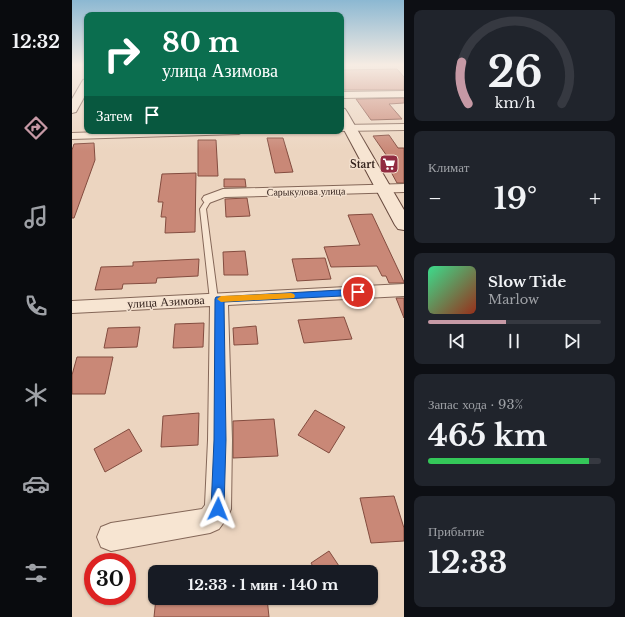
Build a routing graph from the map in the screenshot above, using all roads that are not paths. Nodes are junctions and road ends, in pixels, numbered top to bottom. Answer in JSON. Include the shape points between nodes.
{"nodes":[{"id":1,"x":81,"y":94,"type":"edge"},
{"id":2,"x":404,"y":94,"type":"edge"},
{"id":3,"x":344,"y":95,"type":"edge"},
{"id":4,"x":72,"y":109,"type":"edge"},
{"id":5,"x":404,"y":127,"type":"edge"},
{"id":6,"x":346,"y":128,"type":"edge"},
{"id":7,"x":139,"y":134,"type":"edge"},
{"id":8,"x":72,"y":136,"type":"edge"},
{"id":9,"x":404,"y":188,"type":"edge"},
{"id":10,"x":384,"y":189,"type":"junction"},
{"id":11,"x":208,"y":199,"type":"joint"},
{"id":12,"x":404,"y":224,"type":"edge"},
{"id":13,"x":404,"y":290,"type":"edge"},
{"id":14,"x":217,"y":299,"type":"junction"},
{"id":15,"x":72,"y":307,"type":"edge"},
{"id":16,"x":111,"y":537,"type":"dead end"}],
"edges":[{"from":1,"to":4,"type":"main road"},
{"from":2,"to":3,"type":"street"},
{"from":5,"to":6,"type":"street"},
{"from":6,"to":10,"type":"main road"},
{"from":7,"to":8,"type":"street"},
{"from":9,"to":10,"type":"street","name":"Сарыкулова улица"},
{"from":10,"to":11,"type":"street","name":"Сарыкулова улица","via":[[223,193]]},
{"from":10,"to":12,"type":"main road"},
{"from":11,"to":14,"type":"lane","via":[[203,209]]},
{"from":13,"to":14,"type":"street","name":"улица Азимова"},
{"from":14,"to":15,"type":"street","name":"улица Азимова"},
{"from":14,"to":16,"type":"street","via":[[220,440],[218,509],[210,520],[204,522]]}]}
